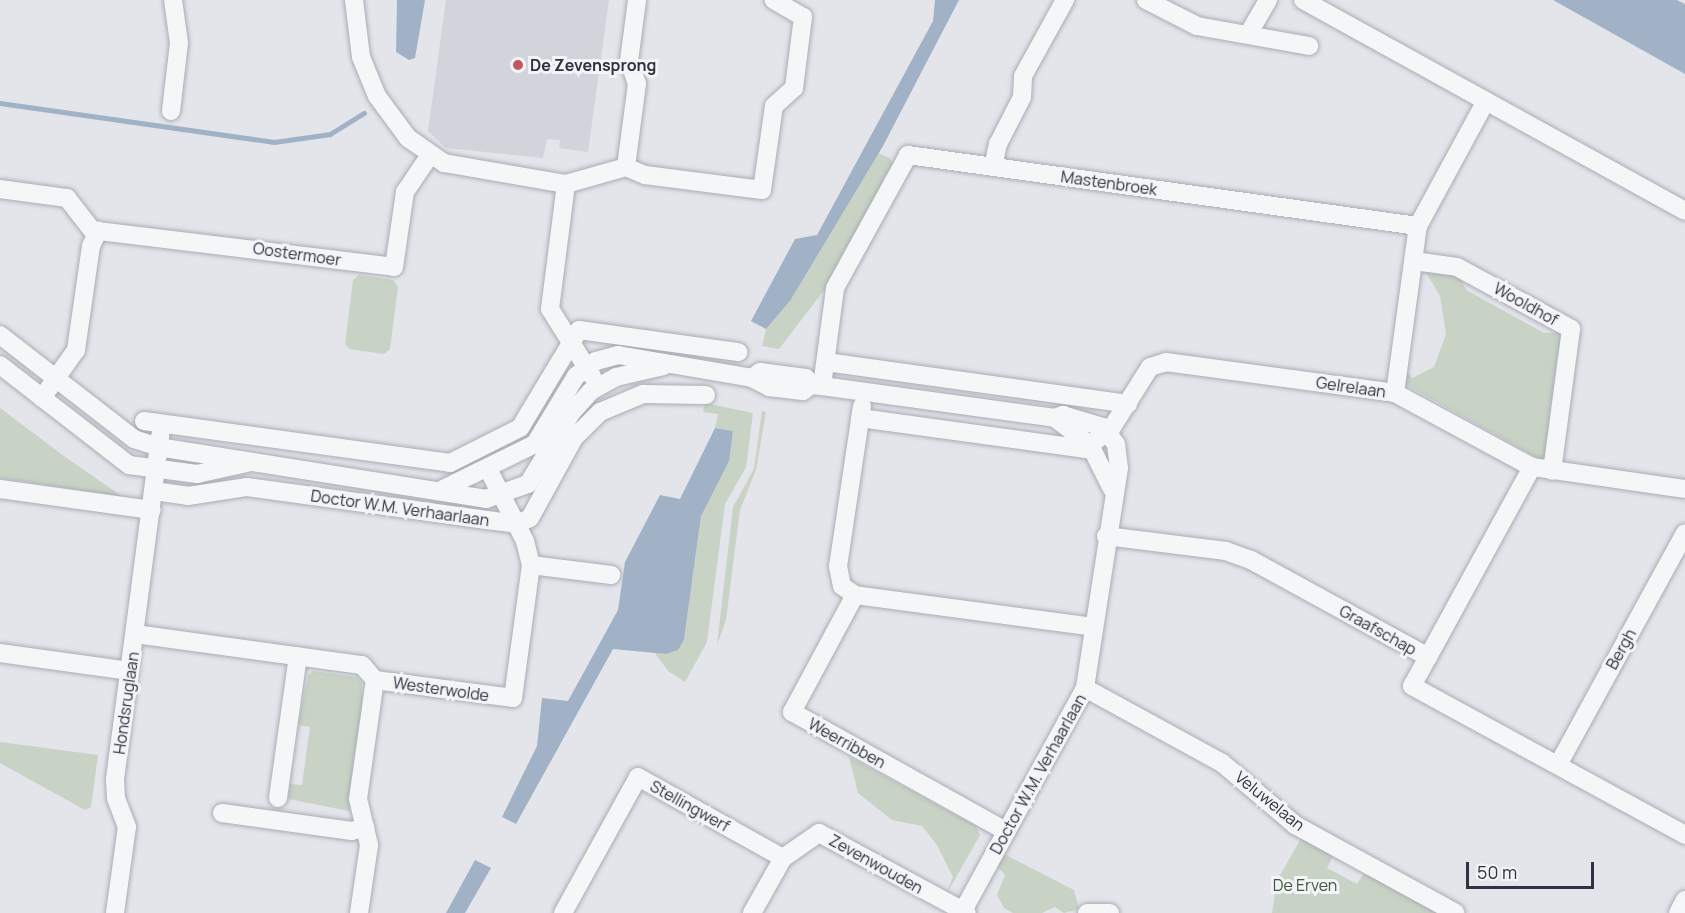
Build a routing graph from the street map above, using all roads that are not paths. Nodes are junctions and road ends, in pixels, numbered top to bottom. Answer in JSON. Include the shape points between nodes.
{"nodes":[{"id":1,"x":173,"y":0,"type":"edge"},
{"id":2,"x":354,"y":0,"type":"edge"},
{"id":3,"x":637,"y":0,"type":"edge"},
{"id":4,"x":773,"y":0,"type":"edge"},
{"id":5,"x":1065,"y":0,"type":"edge"},
{"id":6,"x":1146,"y":0,"type":"edge"},
{"id":7,"x":1268,"y":0,"type":"edge"},
{"id":8,"x":1303,"y":0,"type":"edge"},
{"id":9,"x":1249,"y":33,"type":"junction"},
{"id":10,"x":1310,"y":46,"type":"dead end"},
{"id":11,"x":1486,"y":101,"type":"junction"},
{"id":12,"x":171,"y":111,"type":"dead end"},
{"id":13,"x":430,"y":155,"type":"junction"},
{"id":14,"x":626,"y":167,"type":"junction"},
{"id":15,"x":993,"y":167,"type":"junction"},
{"id":16,"x":566,"y":184,"type":"junction"},
{"id":17,"x":0,"y":189,"type":"edge"},
{"id":18,"x":1685,"y":211,"type":"edge"},
{"id":19,"x":1418,"y":225,"type":"junction"},
{"id":20,"x":95,"y":234,"type":"junction"},
{"id":21,"x":1413,"y":261,"type":"junction"},
{"id":22,"x":0,"y":335,"type":"edge"},
{"id":23,"x":571,"y":340,"type":"junction"},
{"id":24,"x":732,"y":348,"type":"dead end"},
{"id":25,"x":825,"y":362,"type":"junction"},
{"id":26,"x":0,"y":365,"type":"edge"},
{"id":27,"x":587,"y":366,"type":"junction"},
{"id":28,"x":664,"y":366,"type":"junction"},
{"id":29,"x":56,"y":379,"type":"junction"},
{"id":30,"x":597,"y":386,"type":"junction"},
{"id":31,"x":817,"y":386,"type":"junction"},
{"id":32,"x":864,"y":393,"type":"junction"},
{"id":33,"x":1395,"y":393,"type":"junction"},
{"id":34,"x":694,"y":396,"type":"dead end"},
{"id":35,"x":42,"y":398,"type":"junction"},
{"id":36,"x":1128,"y":404,"type":"junction"},
{"id":37,"x":609,"y":406,"type":"junction"},
{"id":38,"x":860,"y":418,"type":"junction"},
{"id":39,"x":1055,"y":418,"type":"junction"},
{"id":40,"x":1107,"y":432,"type":"junction"},
{"id":41,"x":1090,"y":445,"type":"junction"},
{"id":42,"x":158,"y":447,"type":"junction"},
{"id":43,"x":247,"y":463,"type":"junction"},
{"id":44,"x":1532,"y":467,"type":"junction"},
{"id":45,"x":488,"y":469,"type":"junction"},
{"id":46,"x":158,"y":470,"type":"junction"},
{"id":47,"x":1552,"y":471,"type":"junction"},
{"id":48,"x":0,"y":489,"type":"edge"},
{"id":49,"x":443,"y":489,"type":"junction"},
{"id":50,"x":1112,"y":489,"type":"junction"},
{"id":51,"x":1685,"y":489,"type":"edge"},
{"id":52,"x":154,"y":491,"type":"junction"},
{"id":53,"x":502,"y":496,"type":"junction"},
{"id":54,"x":152,"y":510,"type":"junction"},
{"id":55,"x":517,"y":524,"type":"junction"},
{"id":56,"x":1685,"y":533,"type":"edge"},
{"id":57,"x":1106,"y":536,"type":"junction"},
{"id":58,"x":531,"y":565,"type":"junction"},
{"id":59,"x":611,"y":574,"type":"dead end"},
{"id":60,"x":852,"y":602,"type":"junction"},
{"id":61,"x":1094,"y":627,"type":"junction"},
{"id":62,"x":135,"y":634,"type":"junction"},
{"id":63,"x":0,"y":652,"type":"edge"},
{"id":64,"x":298,"y":656,"type":"junction"},
{"id":65,"x":1428,"y":657,"type":"junction"},
{"id":66,"x":130,"y":671,"type":"junction"},
{"id":67,"x":375,"y":680,"type":"junction"},
{"id":68,"x":1085,"y":688,"type":"junction"},
{"id":69,"x":1558,"y":765,"type":"junction"},
{"id":70,"x":278,"y":798,"type":"dead end"},
{"id":71,"x":222,"y":813,"type":"dead end"},
{"id":72,"x":365,"y":826,"type":"junction"},
{"id":73,"x":1006,"y":831,"type":"junction"},
{"id":74,"x":1685,"y":835,"type":"edge"},
{"id":75,"x":783,"y":858,"type":"junction"},
{"id":76,"x":1685,"y":900,"type":"edge"},
{"id":77,"x":965,"y":912,"type":"edge"},
{"id":78,"x":116,"y":913,"type":"edge"},
{"id":79,"x":359,"y":913,"type":"edge"},
{"id":80,"x":563,"y":913,"type":"edge"},
{"id":81,"x":752,"y":913,"type":"edge"},
{"id":82,"x":1087,"y":913,"type":"edge"},
{"id":83,"x":1110,"y":913,"type":"edge"},
{"id":84,"x":1456,"y":913,"type":"edge"},
{"id":85,"x":1678,"y":913,"type":"edge"}],
"edges":[{"from":1,"to":12,"type":"street","via":[[179,43]]},
{"from":2,"to":13,"type":"street","via":[[359,50],[370,81],[395,123]]},
{"from":3,"to":14,"type":"street","via":[[629,61],[638,84]]},
{"from":4,"to":14,"type":"street","via":[[803,18],[794,88],[773,112],[762,190],[655,176]]},
{"from":5,"to":15,"type":"street","via":[[1023,76],[1022,98],[998,144]]},
{"from":6,"to":9,"type":"street","via":[[1197,26]]},
{"from":7,"to":9,"type":"street"},
{"from":8,"to":11,"type":"street"},
{"from":9,"to":10,"type":"street"},
{"from":11,"to":18,"type":"street"},
{"from":11,"to":19,"type":"street"},
{"from":13,"to":16,"type":"street","via":[[461,169]]},
{"from":13,"to":20,"type":"street","name":"Oostermoer","via":[[405,192],[394,267],[109,229]]},
{"from":14,"to":16,"type":"street"},
{"from":15,"to":19,"type":"street","name":"Mastenbroek"},
{"from":15,"to":25,"type":"street","name":"Mastenbroek","via":[[908,155],[835,288]]},
{"from":16,"to":23,"type":"street","via":[[550,306]]},
{"from":17,"to":20,"type":"street","via":[[67,198]]},
{"from":19,"to":21,"type":"street"},
{"from":20,"to":29,"type":"street","via":[[77,347]]},
{"from":21,"to":33,"type":"street"},
{"from":21,"to":47,"type":"street","name":"Wooldhof","via":[[1457,267],[1571,329]]},
{"from":22,"to":29,"type":"street","name":"Doctor W.M. Verhaarlaan"},
{"from":23,"to":24,"type":"street","via":[[576,331],[587,330]]},
{"from":23,"to":27,"type":"street"},
{"from":23,"to":42,"type":"street","via":[[520,428],[458,461],[153,423]]},
{"from":25,"to":31,"type":"street","name":"Mastenbroek"},
{"from":25,"to":36,"type":"street"},
{"from":26,"to":35,"type":"street","name":"Doctor W.M. Verhaarlaan"},
{"from":27,"to":28,"type":"street","name":"Doctor W.M. Verhaarlaan","via":[[618,355],[656,360]]},
{"from":27,"to":30,"type":"street"},
{"from":27,"to":45,"type":"street","name":"Doctor W.M. Verhaarlaan","via":[[573,380],[535,444]]},
{"from":28,"to":30,"type":"street","name":"Doctor W.M. Verhaarlaan"},
{"from":28,"to":31,"type":"street","name":"Doctor W.M. Verhaarlaan","via":[[753,378],[760,372],[806,378]]},
{"from":29,"to":35,"type":"street"},
{"from":29,"to":42,"type":"street","name":"Doctor W.M. Verhaarlaan","via":[[134,439]]},
{"from":30,"to":37,"type":"street"},
{"from":30,"to":53,"type":"street","name":"Doctor W.M. Verhaarlaan","via":[[572,412],[535,476]]},
{"from":31,"to":32,"type":"street","name":"Doctor W.M. Verhaarlaan"},
{"from":32,"to":38,"type":"street"},
{"from":32,"to":39,"type":"street","name":"Doctor W.M. Verhaarlaan"},
{"from":33,"to":36,"type":"street","name":"Gelrelaan","via":[[1162,362],[1149,367]]},
{"from":33,"to":44,"type":"street","name":"Gelrelaan"},
{"from":34,"to":37,"type":"street","via":[[643,394]]},
{"from":35,"to":46,"type":"street","name":"Doctor W.M. Verhaarlaan","via":[[124,462]]},
{"from":36,"to":40,"type":"street","name":"Gelrelaan"},
{"from":37,"to":55,"type":"street","via":[[580,430],[530,518]]},
{"from":38,"to":41,"type":"street","via":[[1075,448]]},
{"from":38,"to":60,"type":"street","via":[[837,574]]},
{"from":39,"to":40,"type":"street","name":"Doctor W.M. Verhaarlaan","via":[[1086,420]]},
{"from":39,"to":41,"type":"street"},
{"from":40,"to":41,"type":"street"},
{"from":40,"to":50,"type":"street","name":"Doctor W.M. Verhaarlaan","via":[[1119,458],[1118,481]]},
{"from":41,"to":50,"type":"street"},
{"from":42,"to":43,"type":"street","name":"Doctor W.M. Verhaarlaan"},
{"from":42,"to":46,"type":"street"},
{"from":43,"to":46,"type":"street","name":"Doctor W.M. Verhaarlaan","via":[[197,474]]},
{"from":43,"to":49,"type":"street","name":"Doctor W.M. Verhaarlaan"},
{"from":44,"to":47,"type":"street","name":"Gelrelaan"},
{"from":44,"to":65,"type":"street"},
{"from":45,"to":49,"type":"street","name":"Doctor W.M. Verhaarlaan"},
{"from":45,"to":53,"type":"street","name":"Westerwolde"},
{"from":46,"to":52,"type":"street"},
{"from":47,"to":51,"type":"street","name":"Gelrelaan"},
{"from":48,"to":54,"type":"street"},
{"from":49,"to":53,"type":"street","name":"Doctor W.M. Verhaarlaan","via":[[456,496]]},
{"from":50,"to":57,"type":"street","name":"Doctor W.M. Verhaarlaan"},
{"from":52,"to":54,"type":"street","name":"Hondsruglaan"},
{"from":52,"to":55,"type":"street","name":"Doctor W.M. Verhaarlaan","via":[[194,495],[247,487]]},
{"from":53,"to":55,"type":"street","name":"Westerwolde"},
{"from":54,"to":62,"type":"street","name":"Hondsruglaan"},
{"from":55,"to":58,"type":"street","name":"Westerwolde"},
{"from":56,"to":69,"type":"street","name":"Bergh"},
{"from":57,"to":61,"type":"street","name":"Doctor W.M. Verhaarlaan"},
{"from":57,"to":65,"type":"street","name":"Graafschap","via":[[1245,557]]},
{"from":58,"to":59,"type":"street"},
{"from":58,"to":67,"type":"street","name":"Westerwolde","via":[[513,698]]},
{"from":60,"to":61,"type":"street"},
{"from":60,"to":73,"type":"street","name":"Weerribben","via":[[792,712]]},
{"from":61,"to":68,"type":"street","name":"Doctor W.M. Verhaarlaan"},
{"from":62,"to":64,"type":"street","name":"Westerwolde"},
{"from":62,"to":66,"type":"street","name":"Hondsruglaan"},
{"from":63,"to":66,"type":"street"},
{"from":64,"to":67,"type":"street","name":"Westerwolde","via":[[362,665]]},
{"from":64,"to":70,"type":"street"},
{"from":65,"to":69,"type":"street","name":"Graafschap","via":[[1412,686]]},
{"from":66,"to":78,"type":"street","name":"Hondsruglaan","via":[[115,779],[116,798],[127,827]]},
{"from":67,"to":72,"type":"street","via":[[358,799]]},
{"from":68,"to":73,"type":"street","name":"Doctor W.M. Verhaarlaan"},
{"from":68,"to":84,"type":"street","name":"Veluwelaan","via":[[1222,763],[1301,828]]},
{"from":69,"to":74,"type":"street","name":"Graafschap"},
{"from":71,"to":72,"type":"street","via":[[352,831]]},
{"from":72,"to":79,"type":"street","via":[[369,844]]},
{"from":73,"to":77,"type":"street","name":"Doctor W.M. Verhaarlaan"},
{"from":75,"to":77,"type":"street","name":"Zevenwouden","via":[[819,833]]},
{"from":75,"to":80,"type":"street","name":"Stellingwerf","via":[[638,777]]},
{"from":75,"to":81,"type":"street","name":"Zevenwouden"},
{"from":76,"to":85,"type":"street"},
{"from":82,"to":83,"type":"street","via":[[1100,909]]}]}
